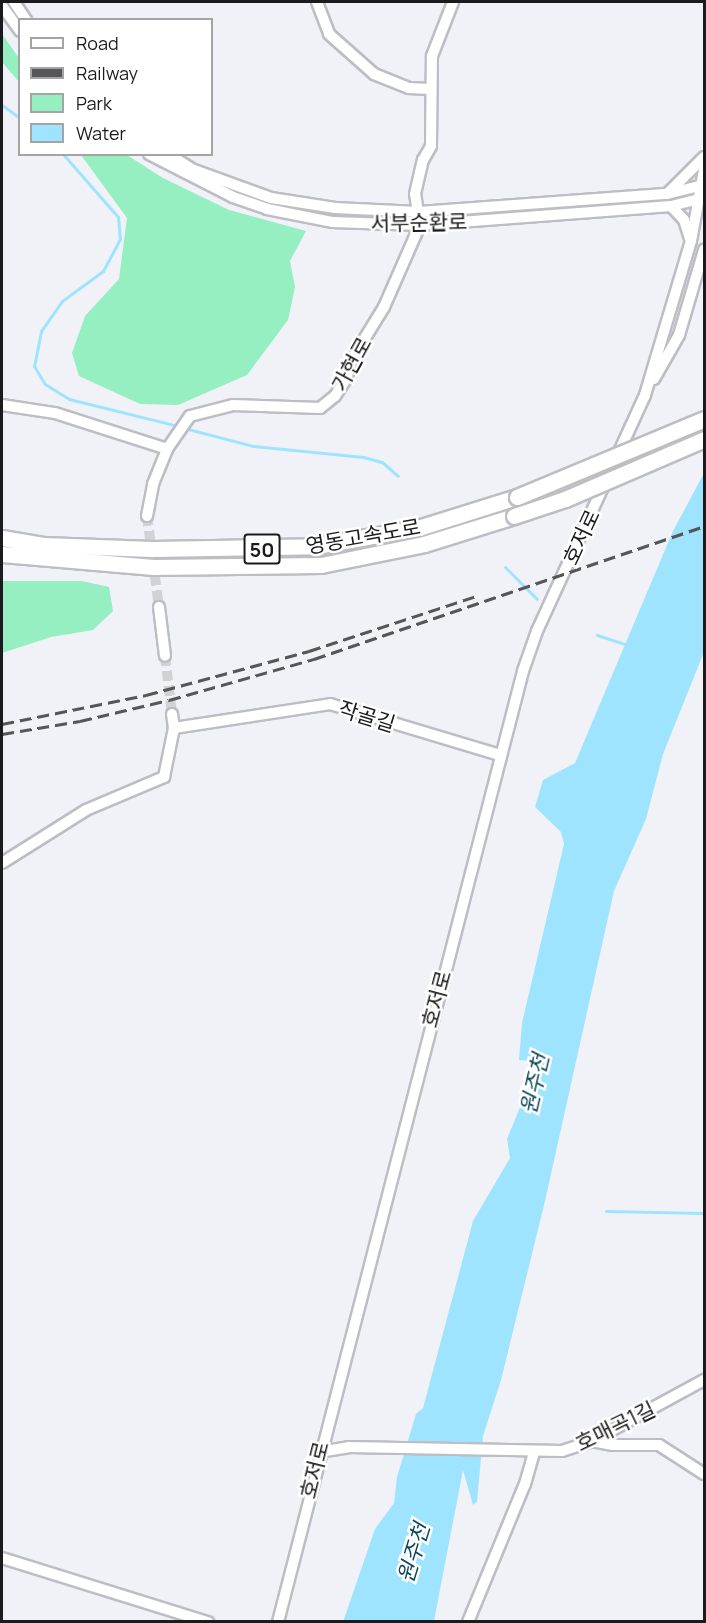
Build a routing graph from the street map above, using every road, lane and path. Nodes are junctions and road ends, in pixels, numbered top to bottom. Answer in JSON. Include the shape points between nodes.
{"nodes":[{"id":1,"x":14,"y":2,"type":"edge"},
{"id":2,"x":317,"y":2,"type":"edge"},
{"id":3,"x":453,"y":2,"type":"edge"},
{"id":4,"x":2,"y":6,"type":"edge"},
{"id":5,"x":25,"y":18,"type":"edge"},
{"id":6,"x":18,"y":28,"type":"edge"},
{"id":7,"x":430,"y":89,"type":"junction"},
{"id":8,"x":153,"y":156,"type":"edge"},
{"id":9,"x":171,"y":156,"type":"edge"},
{"id":10,"x":705,"y":157,"type":"edge"},
{"id":11,"x":705,"y":170,"type":"edge"},
{"id":12,"x":704,"y":185,"type":"edge"},
{"id":13,"x":667,"y":194,"type":"junction"},
{"id":14,"x":703,"y":198,"type":"edge"},
{"id":15,"x":671,"y":206,"type":"junction"},
{"id":16,"x":418,"y":212,"type":"junction"},
{"id":17,"x":420,"y":225,"type":"junction"},
{"id":18,"x":691,"y":241,"type":"junction"},
{"id":19,"x":705,"y":250,"type":"edge"},
{"id":20,"x":645,"y":395,"type":"junction"},
{"id":21,"x":2,"y":405,"type":"edge"},
{"id":22,"x":705,"y":419,"type":"edge"},
{"id":23,"x":705,"y":440,"type":"edge"},
{"id":24,"x":169,"y":444,"type":"junction"},
{"id":25,"x":147,"y":516,"type":"tunnel mouth"},
{"id":26,"x":2,"y":538,"type":"edge"},
{"id":27,"x":2,"y":554,"type":"edge"},
{"id":28,"x":159,"y":608,"type":"tunnel mouth"},
{"id":29,"x":165,"y":656,"type":"tunnel mouth"},
{"id":30,"x":172,"y":714,"type":"tunnel mouth"},
{"id":31,"x":174,"y":728,"type":"junction"},
{"id":32,"x":500,"y":755,"type":"junction"},
{"id":33,"x":2,"y":863,"type":"edge"},
{"id":34,"x":705,"y":1380,"type":"edge"},
{"id":35,"x":592,"y":1441,"type":"junction"},
{"id":36,"x":319,"y":1452,"type":"junction"},
{"id":37,"x":534,"y":1453,"type":"junction"},
{"id":38,"x":705,"y":1474,"type":"edge"},
{"id":39,"x":2,"y":1558,"type":"edge"},
{"id":40,"x":208,"y":1622,"type":"edge"},
{"id":41,"x":278,"y":1622,"type":"edge"},
{"id":42,"x":468,"y":1622,"type":"edge"}],
"edges":[{"from":1,"to":5,"type":"street"},
{"from":2,"to":7,"type":"street","via":[[329,34],[374,74],[409,88]]},
{"from":3,"to":7,"type":"street","via":[[432,56]]},
{"from":4,"to":6,"type":"street"},
{"from":7,"to":16,"type":"street","via":[[431,146],[423,160],[416,194]]},
{"from":8,"to":17,"type":"street","name":"서부순환로","via":[[206,185],[267,209],[332,222]]},
{"from":9,"to":16,"type":"street","name":"서부순환로","via":[[194,170],[271,198],[335,208]]},
{"from":10,"to":13,"type":"street"},
{"from":11,"to":12,"type":"street","name":"호저로"},
{"from":12,"to":13,"type":"street","name":"서부순환로"},
{"from":12,"to":14,"type":"street","name":"호저로"},
{"from":13,"to":16,"type":"street","name":"서부순환로"},
{"from":14,"to":15,"type":"street","name":"서부순환로"},
{"from":14,"to":18,"type":"street","name":"호저로"},
{"from":15,"to":17,"type":"street","name":"서부순환로"},
{"from":15,"to":18,"type":"street","via":[[684,220]]},
{"from":16,"to":17,"type":"street"},
{"from":17,"to":24,"type":"street","name":"가현로","via":[[389,297],[335,396],[320,408],[233,405],[184,420]]},
{"from":18,"to":20,"type":"street","name":"호저로"},
{"from":19,"to":20,"type":"street","name":"호저로","via":[[679,335]]},
{"from":20,"to":32,"type":"street","name":"호저로","via":[[537,631]]},
{"from":21,"to":24,"type":"street","via":[[55,413]]},
{"from":22,"to":26,"type":"highway","name":"영동고속도로","number":"50","bridge":true,"via":[[518,497],[418,528],[316,546],[152,549],[44,545]]},
{"from":23,"to":27,"type":"highway","name":"영동고속도로","number":"50","bridge":true,"via":[[565,499],[514,516],[424,544],[321,565],[153,567]]},
{"from":24,"to":25,"type":"street","name":"가현로","via":[[153,484]]},
{"from":28,"to":29,"type":"street"},
{"from":30,"to":31,"type":"street"},
{"from":31,"to":32,"type":"street","name":"작골길","via":[[330,704]]},
{"from":31,"to":33,"type":"street","via":[[164,777],[86,810]]},
{"from":32,"to":36,"type":"street","name":"호저로"},
{"from":34,"to":35,"type":"street","name":"호매곡1길"},
{"from":35,"to":37,"type":"street","name":"호매곡1길","via":[[562,1451]]},
{"from":35,"to":38,"type":"street","via":[[659,1445]]},
{"from":36,"to":37,"type":"street","name":"호매곡1길","via":[[349,1447]]},
{"from":36,"to":41,"type":"street","name":"호저로"},
{"from":37,"to":42,"type":"street"},
{"from":39,"to":40,"type":"street"}]}
